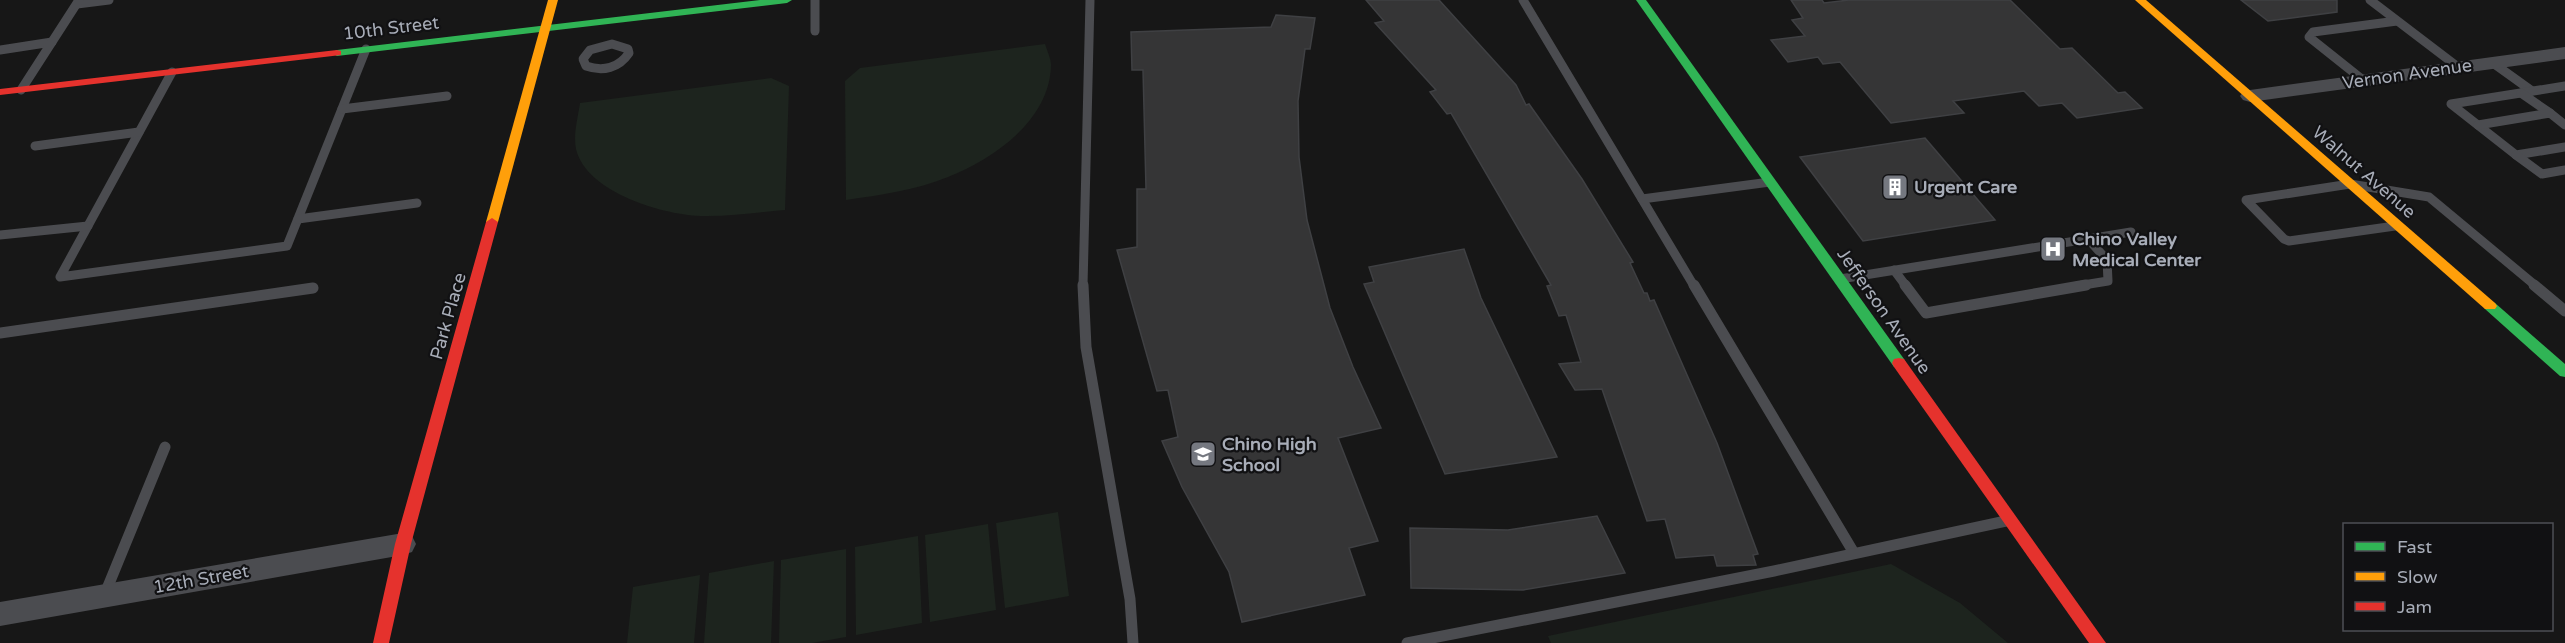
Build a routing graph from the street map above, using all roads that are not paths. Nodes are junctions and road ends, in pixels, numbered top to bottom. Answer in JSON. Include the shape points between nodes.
{"nodes":[{"id":1,"x":109,"y":0,"type":"edge"},
{"id":2,"x":553,"y":0,"type":"edge"},
{"id":3,"x":787,"y":0,"type":"edge"},
{"id":4,"x":815,"y":0,"type":"edge"},
{"id":5,"x":1090,"y":0,"type":"edge"},
{"id":6,"x":1523,"y":0,"type":"edge"},
{"id":7,"x":1641,"y":0,"type":"edge"},
{"id":8,"x":2140,"y":0,"type":"edge"},
{"id":9,"x":2370,"y":0,"type":"edge"},
{"id":10,"x":78,"y":2,"type":"edge"},
{"id":11,"x":2397,"y":21,"type":"junction"},
{"id":12,"x":546,"y":28,"type":"junction"},
{"id":13,"x":815,"y":31,"type":"dead end"},
{"id":14,"x":52,"y":42,"type":"junction"},
{"id":15,"x":366,"y":49,"type":"junction"},
{"id":16,"x":0,"y":50,"type":"edge"},
{"id":17,"x":2565,"y":53,"type":"edge"},
{"id":18,"x":2493,"y":63,"type":"junction"},
{"id":19,"x":586,"y":66,"type":"joint"},
{"id":20,"x":2458,"y":67,"type":"junction"},
{"id":21,"x":172,"y":72,"type":"junction"},
{"id":22,"x":2363,"y":80,"type":"junction"},
{"id":23,"x":2565,"y":86,"type":"edge"},
{"id":24,"x":21,"y":90,"type":"junction"},
{"id":25,"x":2532,"y":91,"type":"junction"},
{"id":26,"x":0,"y":92,"type":"edge"},
{"id":27,"x":2521,"y":93,"type":"junction"},
{"id":28,"x":447,"y":96,"type":"dead end"},
{"id":29,"x":2250,"y":96,"type":"junction"},
{"id":30,"x":342,"y":109,"type":"junction"},
{"id":31,"x":2550,"y":113,"type":"junction"},
{"id":32,"x":2478,"y":124,"type":"junction"},
{"id":33,"x":2565,"y":125,"type":"edge"},
{"id":34,"x":139,"y":132,"type":"junction"},
{"id":35,"x":35,"y":146,"type":"dead end"},
{"id":36,"x":2565,"y":147,"type":"edge"},
{"id":37,"x":2516,"y":155,"type":"junction"},
{"id":38,"x":2565,"y":170,"type":"edge"},
{"id":39,"x":1771,"y":182,"type":"junction"},
{"id":40,"x":2350,"y":184,"type":"junction"},
{"id":41,"x":1642,"y":199,"type":"junction"},
{"id":42,"x":417,"y":203,"type":"dead end"},
{"id":43,"x":298,"y":219,"type":"junction"},
{"id":44,"x":2398,"y":225,"type":"junction"},
{"id":45,"x":88,"y":226,"type":"junction"},
{"id":46,"x":2131,"y":232,"type":"dead end"},
{"id":47,"x":0,"y":235,"type":"edge"},
{"id":48,"x":2089,"y":240,"type":"junction"},
{"id":49,"x":1894,"y":270,"type":"junction"},
{"id":50,"x":1840,"y":279,"type":"junction"},
{"id":51,"x":312,"y":288,"type":"dead end"},
{"id":52,"x":2565,"y":311,"type":"edge"},
{"id":53,"x":0,"y":333,"type":"edge"},
{"id":54,"x":2565,"y":372,"type":"edge"},
{"id":55,"x":165,"y":447,"type":"dead end"},
{"id":56,"x":2011,"y":520,"type":"junction"},
{"id":57,"x":403,"y":544,"type":"junction"},
{"id":58,"x":1854,"y":554,"type":"junction"},
{"id":59,"x":104,"y":596,"type":"junction"},
{"id":60,"x":0,"y":614,"type":"edge"},
{"id":61,"x":381,"y":643,"type":"edge"},
{"id":62,"x":1133,"y":643,"type":"edge"},
{"id":63,"x":1407,"y":643,"type":"edge"},
{"id":64,"x":2098,"y":643,"type":"edge"}],
"edges":[{"from":1,"to":10,"type":"lane"},
{"from":2,"to":12,"type":"street","name":"Park Place"},
{"from":3,"to":12,"type":"street","name":"10th Street"},
{"from":4,"to":13,"type":"lane"},
{"from":5,"to":62,"type":"lane","via":[[1083,294],[1086,347],[1130,599]]},
{"from":6,"to":41,"type":"lane"},
{"from":7,"to":39,"type":"street","name":"Jefferson Avenue"},
{"from":8,"to":29,"type":"street","name":"Walnut Avenue"},
{"from":9,"to":11,"type":"lane"},
{"from":10,"to":14,"type":"lane"},
{"from":11,"to":20,"type":"lane"},
{"from":11,"to":22,"type":"lane","via":[[2313,32],[2309,37]]},
{"from":12,"to":15,"type":"street","name":"10th Street"},
{"from":12,"to":57,"type":"street","name":"Park Place"},
{"from":14,"to":16,"type":"lane"},
{"from":14,"to":24,"type":"lane"},
{"from":15,"to":21,"type":"street","name":"10th Street"},
{"from":15,"to":30,"type":"lane"},
{"from":17,"to":18,"type":"street","name":"Vernon Avenue"},
{"from":18,"to":20,"type":"street","name":"Vernon Avenue"},
{"from":18,"to":25,"type":"lane"},
{"from":19,"to":19,"type":"lane","via":[[597,69],[618,65],[627,57],[628,49],[612,44],[597,47],[583,59]]},
{"from":20,"to":22,"type":"street","name":"Vernon Avenue"},
{"from":21,"to":24,"type":"street","name":"10th Street"},
{"from":21,"to":34,"type":"lane"},
{"from":22,"to":29,"type":"street","name":"Vernon Avenue"},
{"from":23,"to":25,"type":"lane"},
{"from":24,"to":26,"type":"street","name":"10th Street"},
{"from":25,"to":27,"type":"lane"},
{"from":27,"to":31,"type":"lane"},
{"from":27,"to":32,"type":"lane","via":[[2451,104]]},
{"from":28,"to":30,"type":"lane"},
{"from":29,"to":40,"type":"street","name":"Walnut Avenue"},
{"from":30,"to":43,"type":"lane"},
{"from":31,"to":32,"type":"lane"},
{"from":31,"to":33,"type":"lane"},
{"from":32,"to":37,"type":"lane"},
{"from":34,"to":35,"type":"lane"},
{"from":34,"to":45,"type":"lane"},
{"from":36,"to":37,"type":"lane"},
{"from":37,"to":38,"type":"lane","via":[[2542,174]]},
{"from":39,"to":41,"type":"lane"},
{"from":39,"to":50,"type":"street","name":"Jefferson Avenue"},
{"from":40,"to":44,"type":"street","name":"Walnut Avenue"},
{"from":40,"to":44,"type":"lane","via":[[2246,200],[2289,241]]},
{"from":40,"to":52,"type":"lane","via":[[2429,197]]},
{"from":41,"to":58,"type":"lane"},
{"from":42,"to":43,"type":"lane"},
{"from":43,"to":45,"type":"lane","via":[[287,246],[60,277]]},
{"from":44,"to":54,"type":"street","name":"Walnut Avenue"},
{"from":45,"to":47,"type":"lane"},
{"from":46,"to":48,"type":"lane"},
{"from":48,"to":49,"type":"lane"},
{"from":48,"to":49,"type":"lane","via":[[2106,260],[2108,281],[1926,313]]},
{"from":49,"to":50,"type":"lane"},
{"from":50,"to":56,"type":"street","name":"Jefferson Avenue"},
{"from":51,"to":53,"type":"lane"},
{"from":55,"to":59,"type":"lane"},
{"from":56,"to":58,"type":"lane"},
{"from":56,"to":64,"type":"street","name":"Jefferson Avenue"},
{"from":57,"to":59,"type":"street","name":"12th Street"},
{"from":57,"to":61,"type":"street","name":"Park Place"},
{"from":58,"to":63,"type":"lane"},
{"from":59,"to":60,"type":"street","name":"12th Street"}]}
